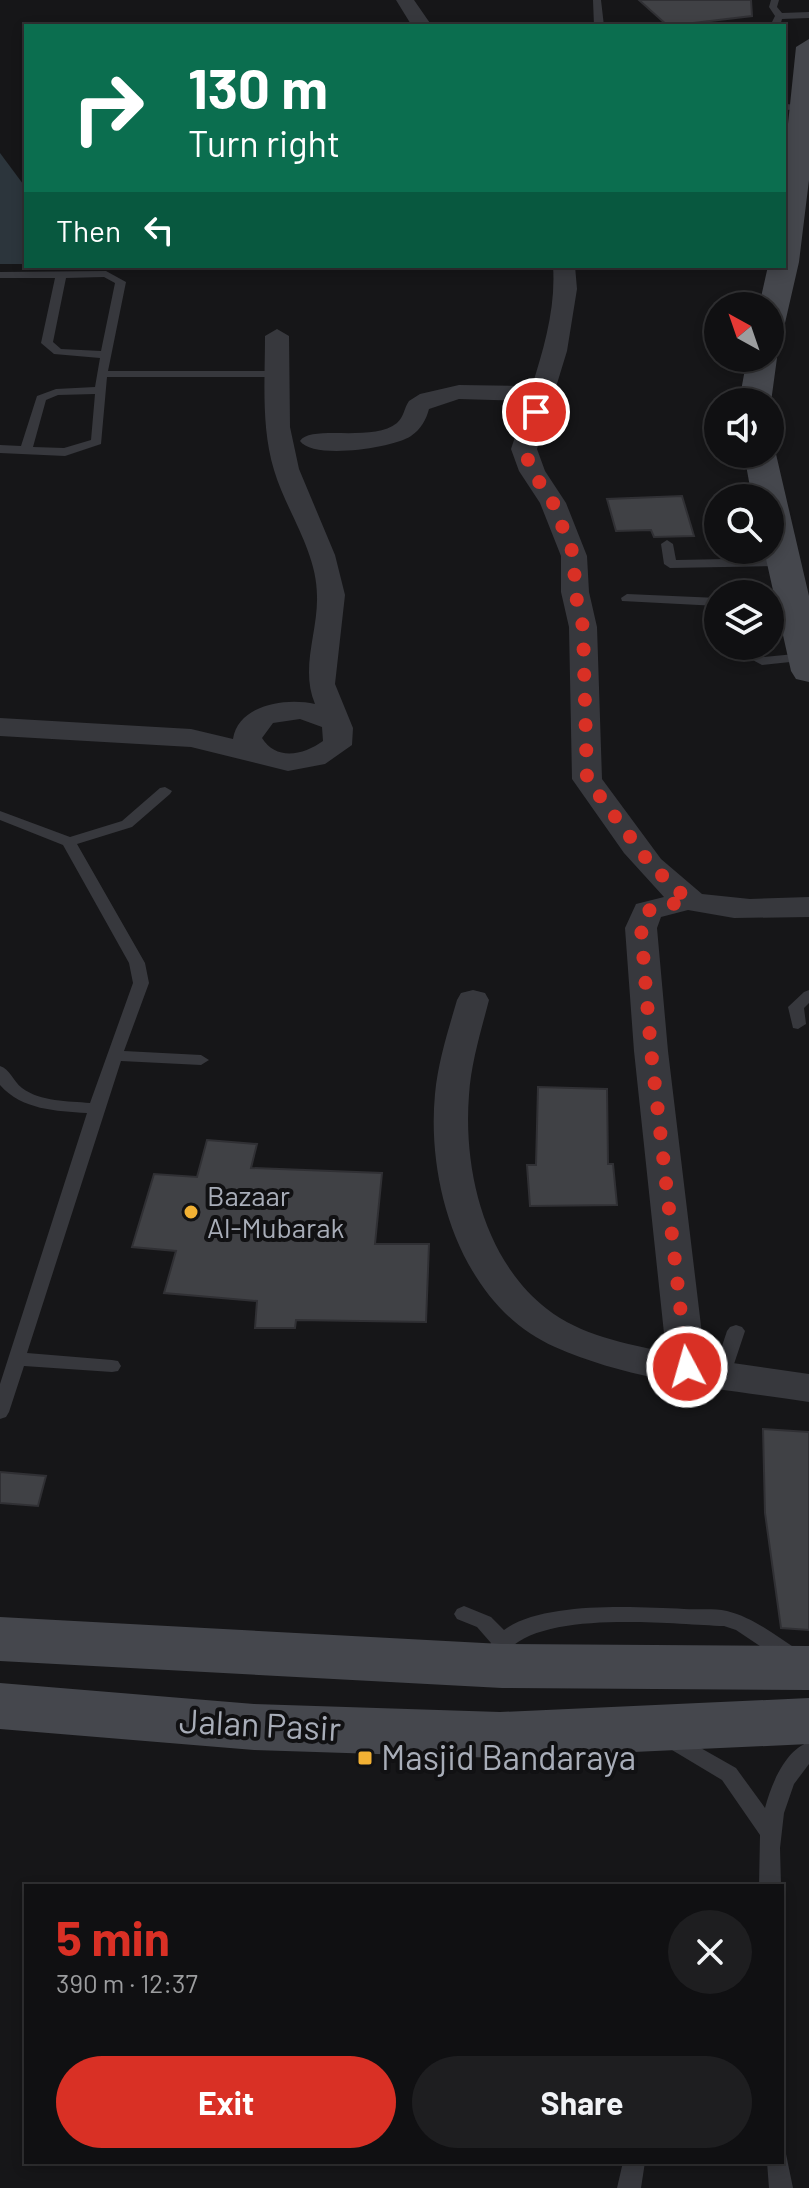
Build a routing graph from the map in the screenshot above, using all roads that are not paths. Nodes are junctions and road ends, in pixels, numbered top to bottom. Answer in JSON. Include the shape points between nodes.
{"nodes":[{"id":1,"x":405,"y":0,"type":"edge"},
{"id":2,"x":597,"y":0,"type":"edge"},
{"id":3,"x":775,"y":0,"type":"edge"},
{"id":4,"x":809,"y":15,"type":"edge"},
{"id":5,"x":777,"y":21,"type":"edge"},
{"id":6,"x":421,"y":24,"type":"edge"},
{"id":7,"x":599,"y":24,"type":"edge"},
{"id":8,"x":809,"y":47,"type":"edge"},
{"id":9,"x":799,"y":108,"type":"edge"},
{"id":10,"x":805,"y":137,"type":"edge"},
{"id":11,"x":790,"y":171,"type":"edge"},
{"id":12,"x":786,"y":233,"type":"edge"},
{"id":13,"x":564,"y":268,"type":"edge"},
{"id":14,"x":783,"y":268,"type":"edge"},
{"id":15,"x":0,"y":275,"type":"edge"},
{"id":16,"x":61,"y":275,"type":"junction"},
{"id":17,"x":777,"y":292,"type":"edge"},
{"id":18,"x":277,"y":336,"type":"dead end"},
{"id":19,"x":106,"y":355,"type":"junction"},
{"id":20,"x":102,"y":374,"type":"junction"},
{"id":21,"x":278,"y":374,"type":"junction"},
{"id":22,"x":101,"y":390,"type":"junction"},
{"id":23,"x":543,"y":394,"type":"junction"},
{"id":24,"x":312,"y":441,"type":"dead end"},
{"id":25,"x":0,"y":449,"type":"edge"},
{"id":26,"x":26,"y":450,"type":"junction"},
{"id":27,"x":667,"y":544,"type":"dead end"},
{"id":28,"x":704,"y":563,"type":"edge"},
{"id":29,"x":782,"y":564,"type":"edge"},
{"id":30,"x":627,"y":598,"type":"dead end"},
{"id":31,"x":704,"y":601,"type":"edge"},
{"id":32,"x":760,"y":660,"type":"edge"},
{"id":33,"x":807,"y":664,"type":"edge"},
{"id":34,"x":321,"y":684,"type":"junction"},
{"id":35,"x":267,"y":717,"type":"junction"},
{"id":36,"x":0,"y":727,"type":"edge"},
{"id":37,"x":339,"y":728,"type":"junction"},
{"id":38,"x":191,"y":738,"type":"junction"},
{"id":39,"x":258,"y":754,"type":"junction"},
{"id":40,"x":165,"y":791,"type":"dead end"},
{"id":41,"x":0,"y":815,"type":"edge"},
{"id":42,"x":69,"y":842,"type":"junction"},
{"id":43,"x":688,"y":900,"type":"junction"},
{"id":44,"x":809,"y":907,"type":"edge"},
{"id":45,"x":809,"y":995,"type":"edge"},
{"id":46,"x":473,"y":1000,"type":"dead end"},
{"id":47,"x":798,"y":1024,"type":"dead end"},
{"id":48,"x":114,"y":1056,"type":"junction"},
{"id":49,"x":201,"y":1060,"type":"dead end"},
{"id":50,"x":0,"y":1071,"type":"edge"},
{"id":51,"x":96,"y":1109,"type":"junction"},
{"id":52,"x":736,"y":1331,"type":"dead end"},
{"id":53,"x":18,"y":1359,"type":"junction"},
{"id":54,"x":112,"y":1366,"type":"dead end"},
{"id":55,"x":704,"y":1370,"type":"junction"},
{"id":56,"x":809,"y":1388,"type":"edge"},
{"id":57,"x":0,"y":1412,"type":"edge"},
{"id":58,"x":464,"y":1614,"type":"dead end"},
{"id":59,"x":0,"y":1639,"type":"edge"},
{"id":60,"x":502,"y":1653,"type":"junction"},
{"id":61,"x":809,"y":1668,"type":"edge"},
{"id":62,"x":0,"y":1706,"type":"edge"},
{"id":63,"x":809,"y":1721,"type":"edge"},
{"id":64,"x":652,"y":1728,"type":"junction"},
{"id":65,"x":809,"y":1750,"type":"edge"},
{"id":66,"x":769,"y":1830,"type":"junction"},
{"id":67,"x":770,"y":1884,"type":"edge"},
{"id":68,"x":634,"y":2164,"type":"edge"},
{"id":69,"x":778,"y":2164,"type":"edge"},
{"id":70,"x":629,"y":2188,"type":"edge"},
{"id":71,"x":781,"y":2188,"type":"edge"}],
"edges":[{"from":1,"to":6,"type":"street"},
{"from":2,"to":7,"type":"lane"},
{"from":3,"to":5,"type":"lane"},
{"from":4,"to":5,"type":"lane"},
{"from":8,"to":9,"type":"main road"},
{"from":9,"to":10,"type":"main road"},
{"from":10,"to":11,"type":"main road"},
{"from":11,"to":12,"type":"main road"},
{"from":13,"to":23,"type":"street","via":[[559,331]]},
{"from":14,"to":17,"type":"main road"},
{"from":15,"to":16,"type":"lane"},
{"from":16,"to":19,"type":"lane","via":[[47,343],[58,352]]},
{"from":16,"to":19,"type":"lane","via":[[106,274],[121,282]]},
{"from":18,"to":21,"type":"street"},
{"from":19,"to":20,"type":"lane"},
{"from":20,"to":21,"type":"lane"},
{"from":20,"to":22,"type":"lane"},
{"from":21,"to":34,"type":"street","via":[[278,427],[286,469],[322,555],[331,595]]},
{"from":22,"to":26,"type":"lane","via":[[41,398]]},
{"from":22,"to":26,"type":"lane","via":[[97,442],[65,452]]},
{"from":23,"to":24,"type":"street","via":[[428,398],[418,406],[410,428],[395,435]]},
{"from":23,"to":43,"type":"street","via":[[524,449],[574,556],[583,627],[587,779],[651,865]]},
{"from":25,"to":26,"type":"lane"},
{"from":27,"to":28,"type":"lane","via":[[670,564]]},
{"from":29,"to":33,"type":"main road","via":[[787,606]]},
{"from":30,"to":31,"type":"lane"},
{"from":32,"to":33,"type":"lane"},
{"from":34,"to":35,"type":"street","via":[[309,697]]},
{"from":34,"to":37,"type":"street"},
{"from":35,"to":37,"type":"street","via":[[309,711]]},
{"from":35,"to":38,"type":"street"},
{"from":35,"to":39,"type":"street","via":[[247,738]]},
{"from":36,"to":38,"type":"street"},
{"from":37,"to":39,"type":"street","via":[[337,745],[316,759],[285,762]]},
{"from":38,"to":39,"type":"street"},
{"from":40,"to":42,"type":"lane","via":[[127,824]]},
{"from":41,"to":42,"type":"lane"},
{"from":42,"to":48,"type":"lane","via":[[137,963],[141,983]]},
{"from":43,"to":44,"type":"street"},
{"from":43,"to":55,"type":"street","via":[[647,911],[641,928],[651,1051]]},
{"from":45,"to":47,"type":"lane","via":[[796,1007]]},
{"from":46,"to":55,"type":"street","via":[[457,1058],[451,1105],[453,1154],[462,1207],[491,1271],[538,1321],[564,1336],[617,1353]]},
{"from":48,"to":49,"type":"lane"},
{"from":48,"to":51,"type":"lane"},
{"from":50,"to":51,"type":"lane","via":[[6,1086],[20,1096]]},
{"from":51,"to":53,"type":"lane"},
{"from":52,"to":55,"type":"lane"},
{"from":53,"to":54,"type":"lane"},
{"from":53,"to":57,"type":"lane"},
{"from":55,"to":56,"type":"street"},
{"from":58,"to":60,"type":"lane","via":[[484,1622]]},
{"from":59,"to":60,"type":"main road"},
{"from":60,"to":61,"type":"main road"},
{"from":62,"to":64,"type":"main road","name":"Jalan Pasir","via":[[269,1728],[500,1735]]},
{"from":63,"to":64,"type":"main road","name":"Jalan Pasir"},
{"from":64,"to":66,"type":"lane","via":[[729,1774]]},
{"from":65,"to":66,"type":"lane","via":[[789,1768]]},
{"from":66,"to":67,"type":"lane"},
{"from":68,"to":70,"type":"lane"},
{"from":69,"to":71,"type":"lane"}]}
